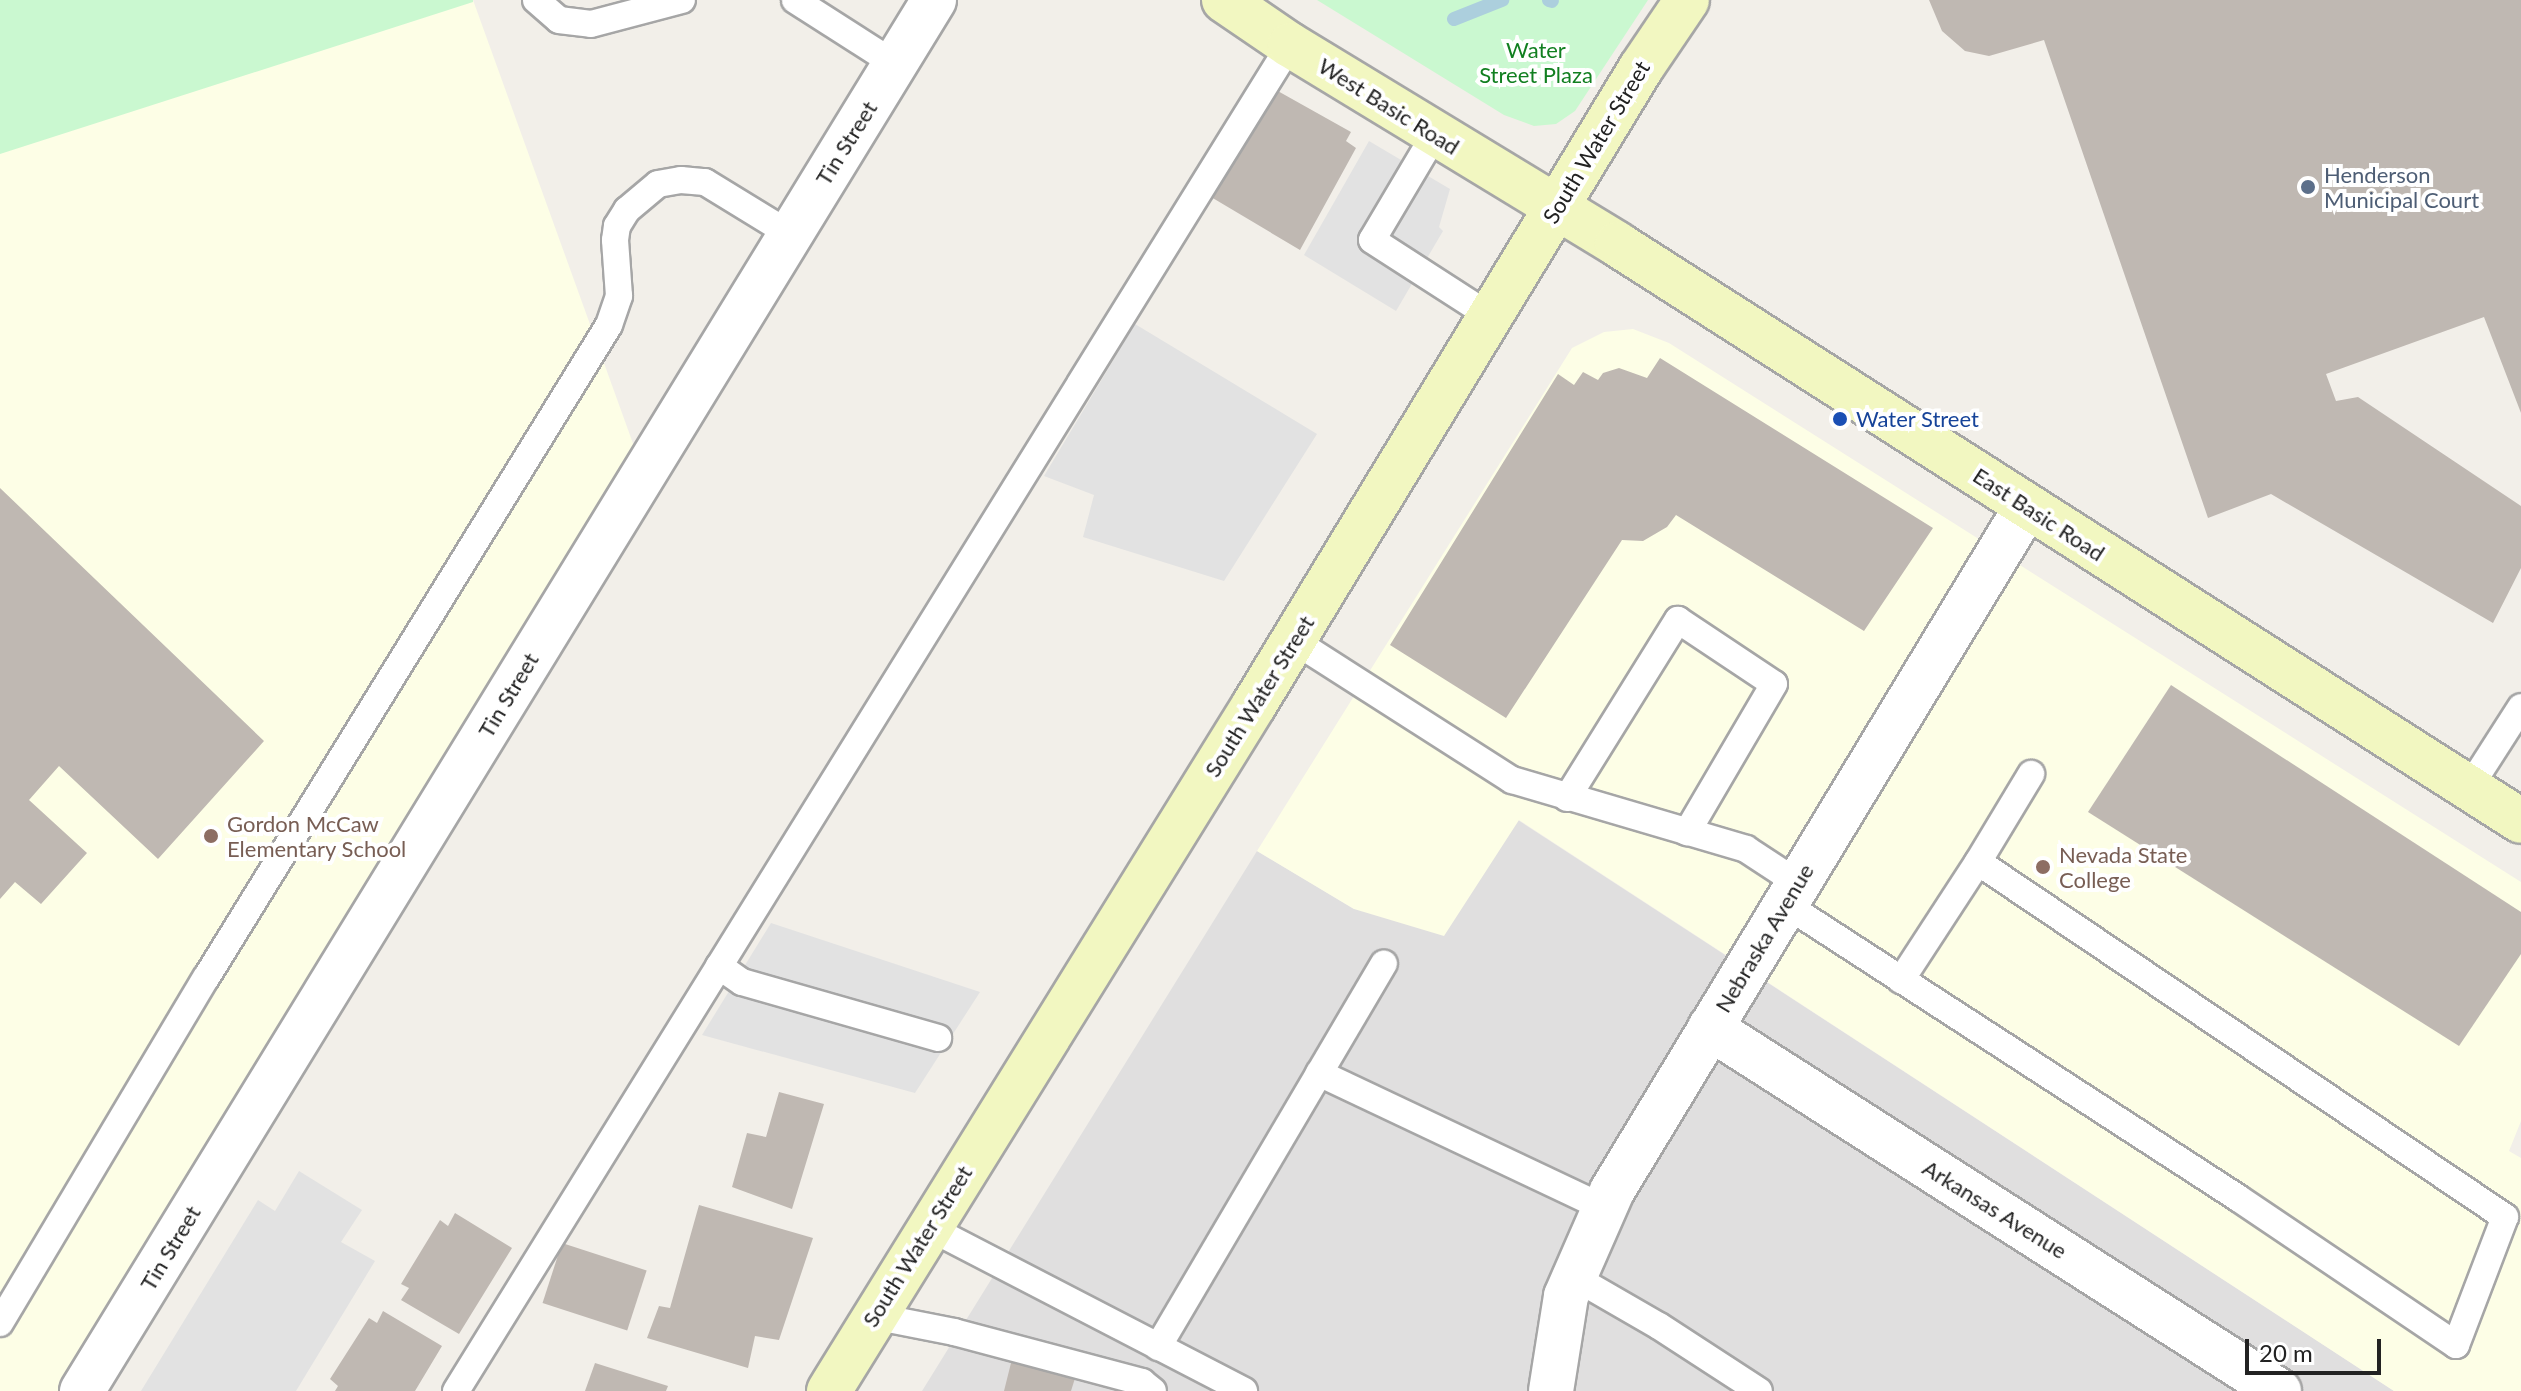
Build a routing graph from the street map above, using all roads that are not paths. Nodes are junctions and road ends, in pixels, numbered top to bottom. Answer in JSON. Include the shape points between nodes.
{"nodes":[{"id":1,"x":536,"y":0,"type":"edge"},
{"id":2,"x":682,"y":0,"type":"edge"},
{"id":3,"x":795,"y":0,"type":"edge"},
{"id":4,"x":934,"y":0,"type":"edge"},
{"id":5,"x":1224,"y":0,"type":"edge"},
{"id":6,"x":1687,"y":0,"type":"edge"},
{"id":7,"x":1290,"y":45,"type":"junction"},
{"id":8,"x":895,"y":64,"type":"junction"},
{"id":9,"x":1435,"y":134,"type":"junction"},
{"id":10,"x":1555,"y":209,"type":"junction"},
{"id":11,"x":790,"y":234,"type":"junction"},
{"id":12,"x":1490,"y":316,"type":"junction"},
{"id":13,"x":2027,"y":506,"type":"junction"},
{"id":14,"x":1293,"y":640,"type":"junction"},
{"id":15,"x":2521,"y":707,"type":"edge"},
{"id":16,"x":2031,"y":774,"type":"dead end"},
{"id":17,"x":2469,"y":788,"type":"junction"},
{"id":18,"x":1567,"y":798,"type":"junction"},
{"id":19,"x":2521,"y":821,"type":"edge"},
{"id":20,"x":1687,"y":832,"type":"junction"},
{"id":21,"x":1978,"y":862,"type":"junction"},
{"id":22,"x":1791,"y":894,"type":"junction"},
{"id":23,"x":1384,"y":964,"type":"dead end"},
{"id":24,"x":719,"y":966,"type":"junction"},
{"id":25,"x":1901,"y":980,"type":"junction"},
{"id":26,"x":1710,"y":1028,"type":"junction"},
{"id":27,"x":938,"y":1038,"type":"dead end"},
{"id":28,"x":1319,"y":1073,"type":"junction"},
{"id":29,"x":1604,"y":1208,"type":"junction"},
{"id":30,"x":2513,"y":1218,"type":"edge"},
{"id":31,"x":928,"y":1227,"type":"junction"},
{"id":32,"x":1574,"y":1277,"type":"junction"},
{"id":33,"x":873,"y":1316,"type":"junction"},
{"id":34,"x":0,"y":1323,"type":"edge"},
{"id":35,"x":1158,"y":1347,"type":"junction"},
{"id":36,"x":82,"y":1391,"type":"edge"},
{"id":37,"x":456,"y":1391,"type":"edge"},
{"id":38,"x":829,"y":1391,"type":"edge"},
{"id":39,"x":1153,"y":1391,"type":"edge"},
{"id":40,"x":1244,"y":1391,"type":"edge"},
{"id":41,"x":1551,"y":1391,"type":"edge"},
{"id":42,"x":1759,"y":1391,"type":"edge"},
{"id":43,"x":2279,"y":1391,"type":"edge"}],
"edges":[{"from":1,"to":2,"type":"lane","via":[[559,20],[591,24]]},
{"from":3,"to":8,"type":"lane"},
{"from":4,"to":8,"type":"street","name":"Tin Street"},
{"from":5,"to":7,"type":"main road","name":"West Basic Road"},
{"from":6,"to":10,"type":"main road","name":"South Water Street"},
{"from":7,"to":9,"type":"main road","name":"West Basic Road"},
{"from":7,"to":24,"type":"lane"},
{"from":8,"to":11,"type":"street","name":"Tin Street"},
{"from":9,"to":10,"type":"main road","name":"West Basic Road"},
{"from":9,"to":12,"type":"lane","via":[[1372,240]]},
{"from":10,"to":12,"type":"main road","name":"South Water Street"},
{"from":10,"to":13,"type":"main road","name":"East Basic Road"},
{"from":11,"to":34,"type":"lane","via":[[705,182],[658,184],[627,210],[617,226],[619,296],[609,325]]},
{"from":11,"to":36,"type":"street","name":"Tin Street"},
{"from":12,"to":14,"type":"main road","name":"South Water Street"},
{"from":13,"to":17,"type":"main road","name":"East Basic Road"},
{"from":13,"to":22,"type":"street","name":"Nebraska Avenue"},
{"from":14,"to":18,"type":"lane","via":[[1512,780]]},
{"from":14,"to":31,"type":"main road","name":"South Water Street"},
{"from":15,"to":17,"type":"lane"},
{"from":16,"to":21,"type":"lane"},
{"from":17,"to":19,"type":"main road","name":"East Basic Road"},
{"from":18,"to":20,"type":"lane"},
{"from":18,"to":20,"type":"lane","via":[[1678,620],[1774,684]]},
{"from":20,"to":22,"type":"lane","via":[[1746,849]]},
{"from":21,"to":25,"type":"lane"},
{"from":21,"to":30,"type":"lane"},
{"from":22,"to":25,"type":"lane"},
{"from":22,"to":26,"type":"street","name":"Nebraska Avenue"},
{"from":23,"to":28,"type":"lane"},
{"from":24,"to":27,"type":"lane","via":[[742,982]]},
{"from":24,"to":37,"type":"lane"},
{"from":25,"to":30,"type":"lane","via":[[2456,1345]]},
{"from":26,"to":29,"type":"street","name":"Nebraska Avenue"},
{"from":26,"to":43,"type":"street","name":"Arkansas Avenue"},
{"from":28,"to":29,"type":"lane"},
{"from":28,"to":35,"type":"lane"},
{"from":29,"to":32,"type":"street","name":"Nebraska Avenue"},
{"from":31,"to":33,"type":"main road","name":"South Water Street"},
{"from":31,"to":35,"type":"lane"},
{"from":32,"to":41,"type":"street","name":"Nebraska Avenue","via":[[1566,1296]]},
{"from":32,"to":42,"type":"lane"},
{"from":33,"to":38,"type":"main road","name":"South Water Street"},
{"from":33,"to":39,"type":"lane","via":[[968,1335],[1142,1382]]},
{"from":35,"to":40,"type":"lane"}]}
